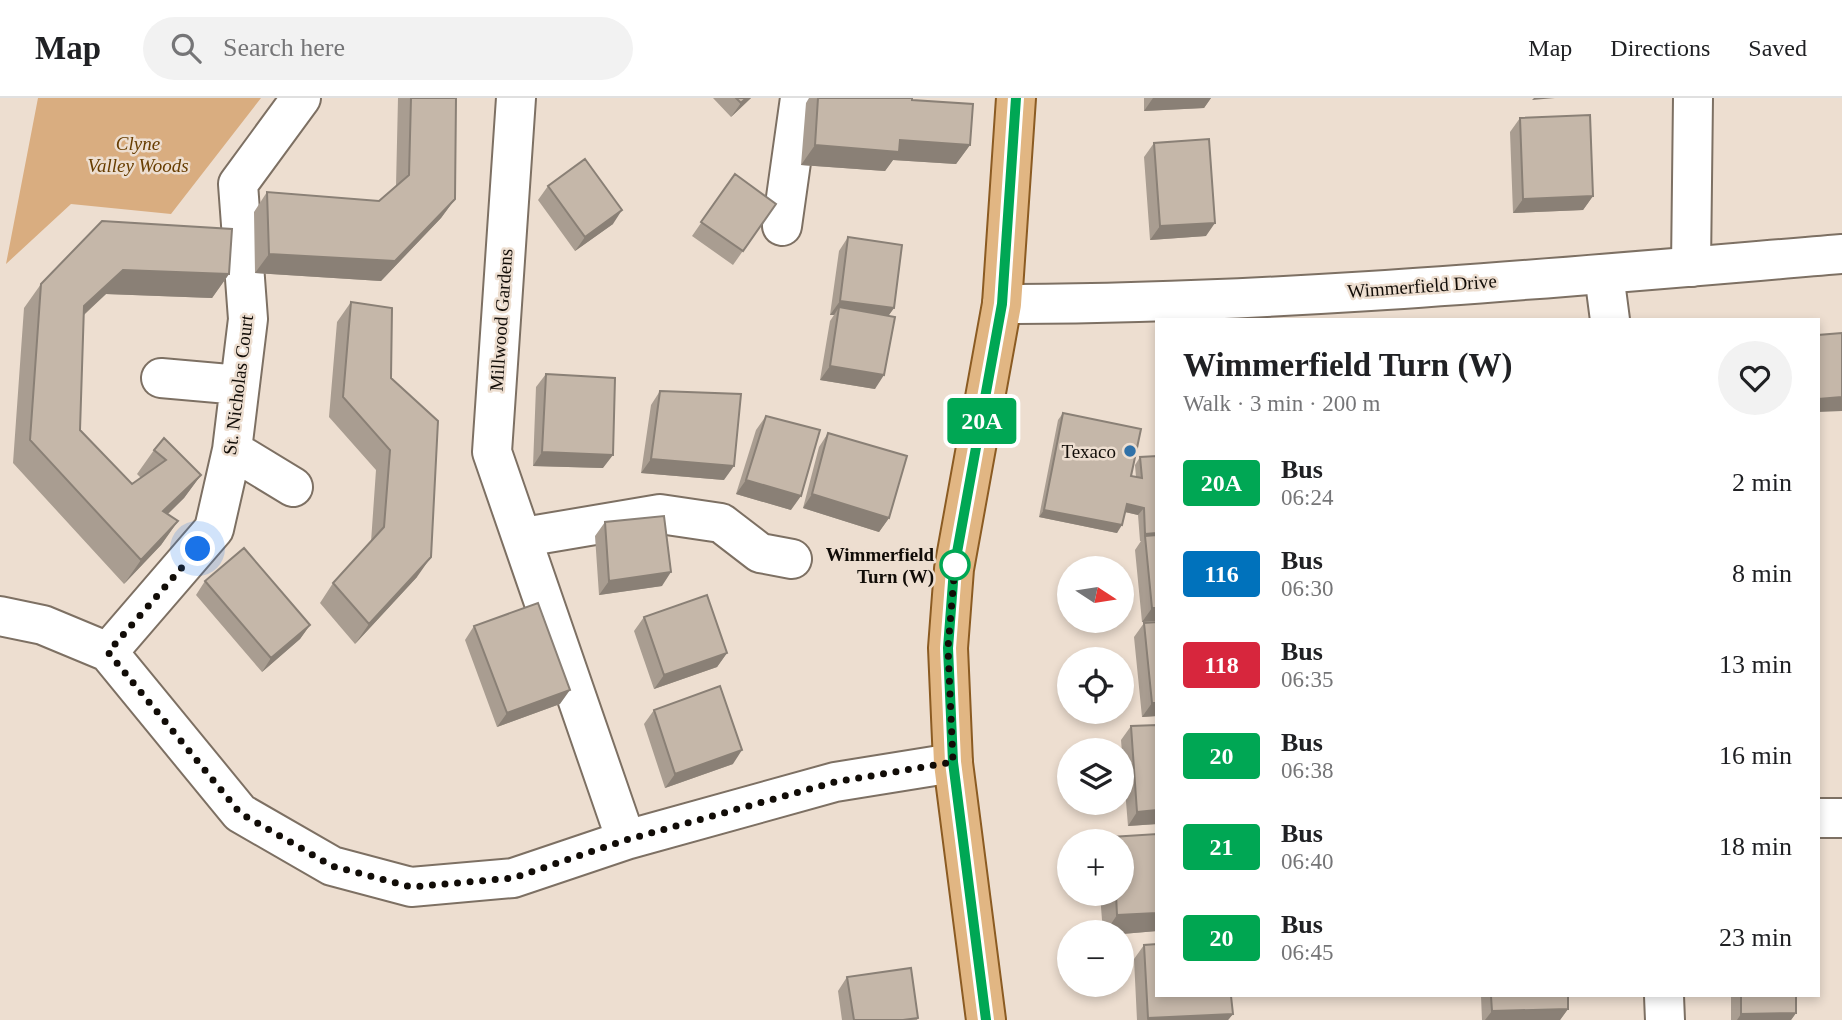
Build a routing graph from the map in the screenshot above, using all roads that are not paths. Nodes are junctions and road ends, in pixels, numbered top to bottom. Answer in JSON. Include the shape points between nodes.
{"nodes":[{"id":1,"x":301,"y":98,"type":"edge"},
{"id":2,"x":516,"y":98,"type":"edge"},
{"id":3,"x":800,"y":98,"type":"edge"},
{"id":4,"x":1016,"y":98,"type":"edge"},
{"id":5,"x":1693,"y":98,"type":"edge"},
{"id":6,"x":782,"y":226,"type":"dead end"},
{"id":7,"x":1842,"y":254,"type":"edge"},
{"id":8,"x":1691,"y":267,"type":"junction"},
{"id":9,"x":1604,"y":274,"type":"junction"},
{"id":10,"x":1002,"y":304,"type":"junction"},
{"id":11,"x":1610,"y":318,"type":"edge"},
{"id":12,"x":161,"y":378,"type":"dead end"},
{"id":13,"x":240,"y":386,"type":"junction"},
{"id":14,"x":232,"y":450,"type":"junction"},
{"id":15,"x":293,"y":487,"type":"dead end"},
{"id":16,"x":524,"y":537,"type":"junction"},
{"id":17,"x":792,"y":559,"type":"dead end"},
{"id":18,"x":0,"y":616,"type":"edge"},
{"id":19,"x":108,"y":652,"type":"junction"},
{"id":20,"x":953,"y":762,"type":"junction"},
{"id":21,"x":1820,"y":818,"type":"edge"},
{"id":22,"x":1842,"y":818,"type":"edge"},
{"id":23,"x":626,"y":840,"type":"junction"},
{"id":24,"x":1664,"y":997,"type":"edge"},
{"id":25,"x":986,"y":1020,"type":"edge"},
{"id":26,"x":1665,"y":1020,"type":"edge"}],
"edges":[{"from":1,"to":13,"type":"street","name":"St. Nicholas Court","via":[[238,184],[248,319]]},
{"from":2,"to":16,"type":"street","name":"Millwood Gardens","via":[[492,452]]},
{"from":3,"to":6,"type":"street"},
{"from":4,"to":10,"type":"main road"},
{"from":5,"to":8,"type":"street"},
{"from":7,"to":8,"type":"street","name":"Wimmerfield Drive"},
{"from":8,"to":9,"type":"street","name":"Wimmerfield Drive"},
{"from":9,"to":10,"type":"street","name":"Wimmerfield Drive","via":[[1133,304]]},
{"from":9,"to":11,"type":"street"},
{"from":10,"to":20,"type":"main road","via":[[954,569],[948,648]]},
{"from":12,"to":13,"type":"street"},
{"from":13,"to":14,"type":"street","name":"St. Nicholas Court"},
{"from":14,"to":15,"type":"street"},
{"from":14,"to":19,"type":"street","name":"St. Nicholas Court","via":[[214,529]]},
{"from":16,"to":17,"type":"street","via":[[660,514],[721,523],[760,553]]},
{"from":16,"to":23,"type":"street","name":"Millwood Gardens"},
{"from":18,"to":19,"type":"street","via":[[43,625]]},
{"from":19,"to":23,"type":"street","via":[[240,813],[332,866],[411,887],[462,883],[513,878]]},
{"from":20,"to":23,"type":"street","via":[[835,782]]},
{"from":20,"to":25,"type":"main road"},
{"from":21,"to":22,"type":"street"},
{"from":24,"to":26,"type":"street"}]}
